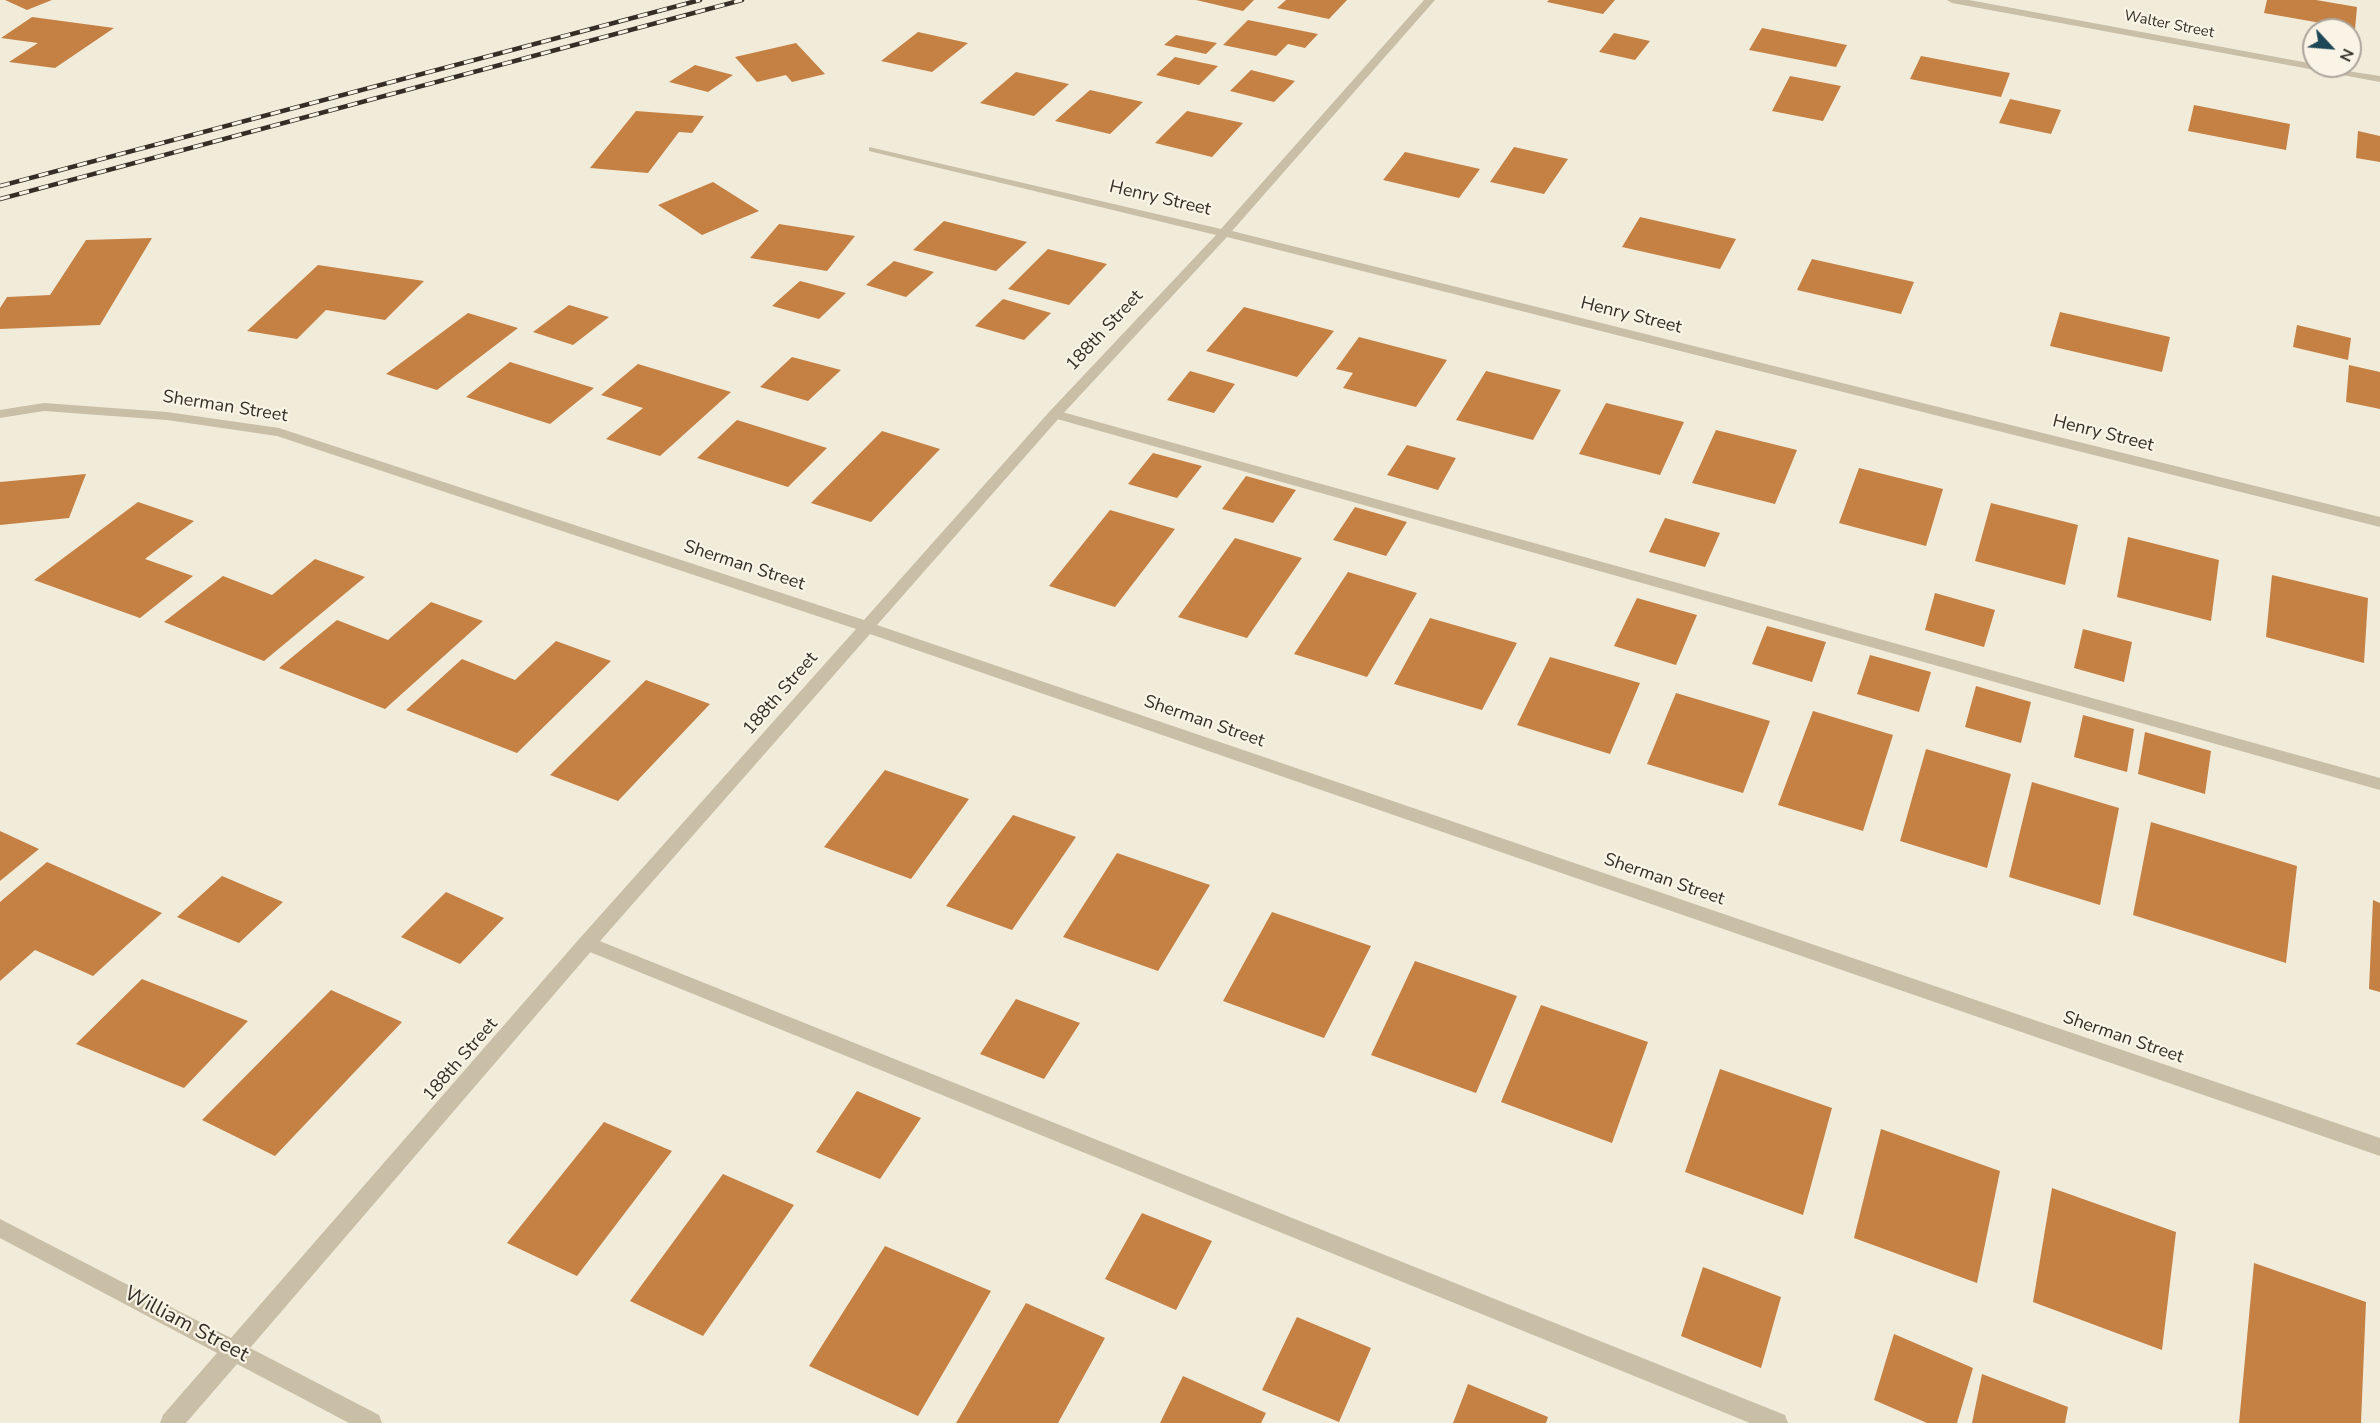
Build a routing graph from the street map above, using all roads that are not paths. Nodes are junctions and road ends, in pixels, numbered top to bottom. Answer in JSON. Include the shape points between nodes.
{"nodes":[{"id":1,"x":1431,"y":0,"type":"edge"},
{"id":2,"x":1952,"y":0,"type":"edge"},
{"id":3,"x":2380,"y":79,"type":"edge"},
{"id":4,"x":873,"y":149,"type":"dead end"},
{"id":5,"x":1224,"y":233,"type":"junction"},
{"id":6,"x":0,"y":414,"type":"edge"},
{"id":7,"x":1055,"y":414,"type":"junction"},
{"id":8,"x":2380,"y":522,"type":"edge"},
{"id":9,"x":867,"y":627,"type":"junction"},
{"id":10,"x":2380,"y":784,"type":"edge"},
{"id":11,"x":587,"y":943,"type":"junction"},
{"id":12,"x":2380,"y":1147,"type":"edge"},
{"id":13,"x":0,"y":1228,"type":"edge"},
{"id":14,"x":235,"y":1351,"type":"junction"},
{"id":15,"x":171,"y":1423,"type":"edge"},
{"id":16,"x":371,"y":1423,"type":"edge"},
{"id":17,"x":1777,"y":1423,"type":"edge"}],
"edges":[{"from":1,"to":5,"type":"street","name":"188th Street"},
{"from":2,"to":3,"type":"street","name":"Walter Street"},
{"from":4,"to":5,"type":"street","name":"Henry Street"},
{"from":5,"to":7,"type":"street","name":"188th Street"},
{"from":5,"to":8,"type":"street","name":"Henry Street"},
{"from":6,"to":9,"type":"street","name":"Sherman Street","via":[[44,407],[167,416],[279,432]]},
{"from":7,"to":9,"type":"street","name":"188th Street"},
{"from":7,"to":10,"type":"street"},
{"from":9,"to":11,"type":"street","name":"188th Street"},
{"from":9,"to":12,"type":"street","name":"Sherman Street"},
{"from":11,"to":14,"type":"street","name":"188th Street"},
{"from":11,"to":17,"type":"street"},
{"from":13,"to":14,"type":"street","name":"William Street"},
{"from":14,"to":15,"type":"street","name":"188th Street"},
{"from":14,"to":16,"type":"street","name":"William Street"}]}
